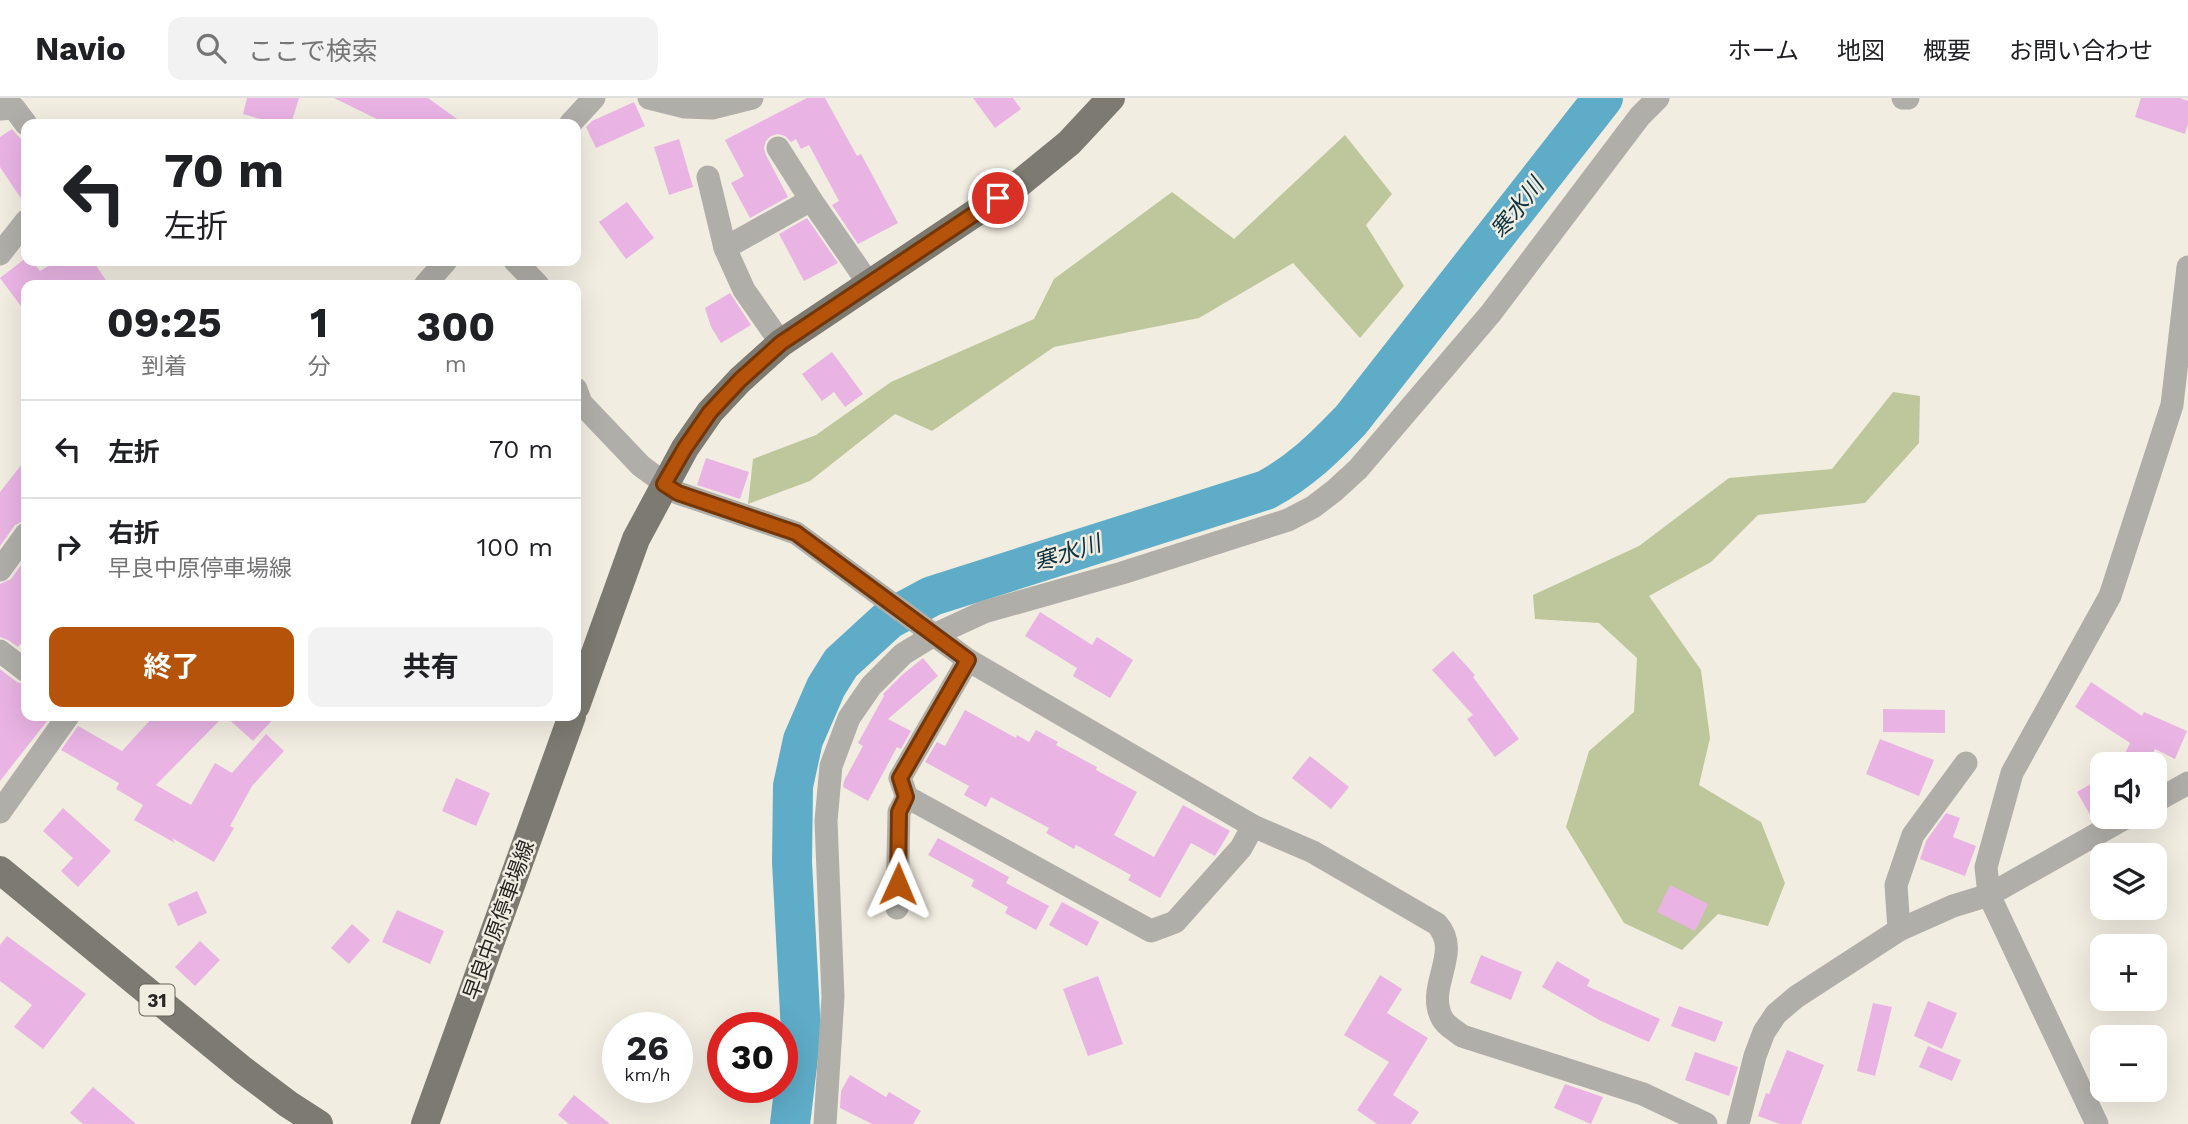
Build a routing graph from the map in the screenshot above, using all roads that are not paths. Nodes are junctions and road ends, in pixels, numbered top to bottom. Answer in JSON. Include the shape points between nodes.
{"nodes":[{"id":1,"x":594,"y":98,"type":"edge"},
{"id":2,"x":649,"y":98,"type":"edge"},
{"id":3,"x":752,"y":98,"type":"edge"},
{"id":4,"x":1111,"y":98,"type":"edge"},
{"id":5,"x":1658,"y":98,"type":"edge"},
{"id":6,"x":0,"y":108,"type":"edge"},
{"id":7,"x":22,"y":119,"type":"edge"},
{"id":8,"x":575,"y":119,"type":"edge"},
{"id":9,"x":778,"y":148,"type":"dead end"},
{"id":10,"x":708,"y":177,"type":"dead end"},
{"id":11,"x":811,"y":200,"type":"junction"},
{"id":12,"x":21,"y":228,"type":"edge"},
{"id":13,"x":725,"y":248,"type":"junction"},
{"id":14,"x":0,"y":254,"type":"edge"},
{"id":15,"x":442,"y":266,"type":"edge"},
{"id":16,"x":520,"y":266,"type":"edge"},
{"id":17,"x":2188,"y":267,"type":"edge"},
{"id":18,"x":429,"y":280,"type":"edge"},
{"id":19,"x":533,"y":280,"type":"edge"},
{"id":20,"x":869,"y":284,"type":"junction"},
{"id":21,"x":781,"y":343,"type":"junction"},
{"id":22,"x":581,"y":403,"type":"edge"},
{"id":23,"x":2180,"y":403,"type":"edge"},
{"id":24,"x":664,"y":484,"type":"junction"},
{"id":25,"x":21,"y":541,"type":"edge"},
{"id":26,"x":0,"y":570,"type":"edge"},
{"id":27,"x":934,"y":635,"type":"junction"},
{"id":28,"x":0,"y":651,"type":"edge"},
{"id":29,"x":968,"y":660,"type":"junction"},
{"id":30,"x":21,"y":667,"type":"edge"},
{"id":31,"x":581,"y":692,"type":"edge"},
{"id":32,"x":64,"y":721,"type":"edge"},
{"id":33,"x":570,"y":721,"type":"edge"},
{"id":34,"x":1966,"y":763,"type":"dead end"},
{"id":35,"x":2188,"y":783,"type":"edge"},
{"id":36,"x":2167,"y":795,"type":"edge"},
{"id":37,"x":906,"y":797,"type":"junction"},
{"id":38,"x":0,"y":812,"type":"edge"},
{"id":39,"x":1254,"y":826,"type":"junction"},
{"id":40,"x":2106,"y":829,"type":"edge"},
{"id":41,"x":0,"y":870,"type":"edge"},
{"id":42,"x":1989,"y":895,"type":"junction"},
{"id":43,"x":897,"y":908,"type":"dead end"},
{"id":44,"x":1899,"y":930,"type":"junction"},
{"id":45,"x":319,"y":1124,"type":"edge"},
{"id":46,"x":425,"y":1124,"type":"edge"},
{"id":47,"x":825,"y":1124,"type":"edge"},
{"id":48,"x":1706,"y":1124,"type":"edge"},
{"id":49,"x":1738,"y":1124,"type":"edge"},
{"id":50,"x":2097,"y":1124,"type":"edge"}],
"edges":[{"from":1,"to":8,"type":"street"},
{"from":2,"to":3,"type":"street","via":[[712,108]]},
{"from":4,"to":20,"type":"main road","via":[[1069,143],[1020,183]]},
{"from":5,"to":27,"type":"street","via":[[1490,313],[1358,469],[1313,507],[1225,541],[984,612]]},
{"from":6,"to":7,"type":"street","via":[[14,108]]},
{"from":9,"to":11,"type":"street"},
{"from":10,"to":13,"type":"street"},
{"from":11,"to":13,"type":"street"},
{"from":11,"to":20,"type":"street"},
{"from":12,"to":14,"type":"street"},
{"from":13,"to":21,"type":"street","via":[[744,290]]},
{"from":15,"to":18,"type":"street"},
{"from":16,"to":19,"type":"street"},
{"from":17,"to":23,"type":"street"},
{"from":20,"to":21,"type":"main road"},
{"from":21,"to":24,"type":"main road","via":[[710,412]]},
{"from":22,"to":24,"type":"street"},
{"from":23,"to":42,"type":"street","via":[[2110,596],[2012,773],[1986,867]]},
{"from":24,"to":27,"type":"street","via":[[678,493],[796,533]]},
{"from":24,"to":31,"type":"main road","via":[[635,540]]},
{"from":25,"to":26,"type":"street"},
{"from":27,"to":29,"type":"street"},
{"from":27,"to":47,"type":"street","via":[[903,654],[871,686],[849,718],[831,766],[826,821],[832,997]]},
{"from":28,"to":30,"type":"street"},
{"from":29,"to":37,"type":"street","via":[[900,778]]},
{"from":29,"to":39,"type":"street"},
{"from":32,"to":38,"type":"street"},
{"from":33,"to":46,"type":"main road","name":"早良中原停車場線"},
{"from":34,"to":44,"type":"street","via":[[1913,835],[1896,885]]},
{"from":35,"to":36,"type":"street"},
{"from":37,"to":39,"type":"street","via":[[1151,932],[1175,922],[1241,848]]},
{"from":37,"to":43,"type":"street","via":[[899,812]]},
{"from":39,"to":48,"type":"street","via":[[1313,852],[1446,934],[1448,947],[1437,998],[1442,1020],[1462,1036],[1643,1094]]},
{"from":40,"to":42,"type":"street"},
{"from":41,"to":45,"type":"main road","number":"31","via":[[243,1070]]},
{"from":42,"to":44,"type":"street"},
{"from":42,"to":50,"type":"street"},
{"from":44,"to":49,"type":"street","via":[[1825,976],[1776,1014],[1755,1056]]}]}
